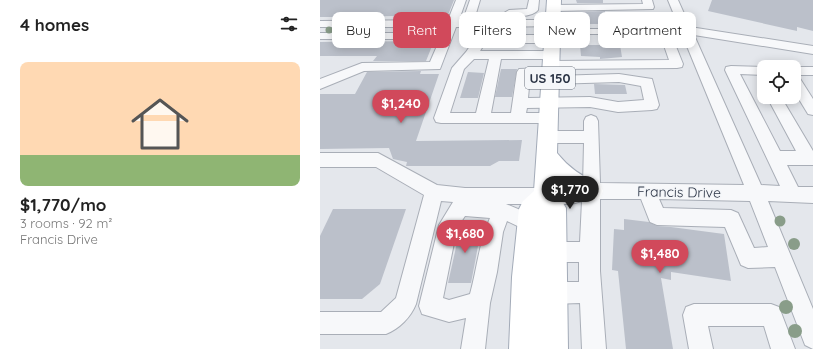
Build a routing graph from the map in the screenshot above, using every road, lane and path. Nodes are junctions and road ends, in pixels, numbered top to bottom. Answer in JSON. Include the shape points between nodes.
{"nodes":[{"id":1,"x":461,"y":0,"type":"edge"},
{"id":2,"x":475,"y":0,"type":"edge"},
{"id":3,"x":534,"y":0,"type":"edge"},
{"id":4,"x":647,"y":0,"type":"edge"},
{"id":5,"x":673,"y":0,"type":"edge"},
{"id":6,"x":471,"y":12,"type":"edge"},
{"id":7,"x":526,"y":12,"type":"edge"},
{"id":8,"x":678,"y":12,"type":"edge"},
{"id":9,"x":459,"y":21,"type":"edge"},
{"id":10,"x":452,"y":23,"type":"junction"},
{"id":11,"x":321,"y":24,"type":"edge"},
{"id":12,"x":590,"y":28,"type":"edge"},
{"id":13,"x":696,"y":32,"type":"edge"},
{"id":14,"x":320,"y":36,"type":"edge"},
{"id":15,"x":393,"y":36,"type":"edge"},
{"id":16,"x":552,"y":41,"type":"edge"},
{"id":17,"x":442,"y":48,"type":"edge"},
{"id":18,"x":475,"y":48,"type":"edge"},
{"id":19,"x":539,"y":48,"type":"edge"},
{"id":20,"x":546,"y":48,"type":"edge"},
{"id":21,"x":552,"y":48,"type":"edge"},
{"id":22,"x":558,"y":48,"type":"edge"},
{"id":23,"x":694,"y":48,"type":"edge"},
{"id":24,"x":813,"y":50,"type":"edge"},
{"id":25,"x":471,"y":55,"type":"junction"},
{"id":26,"x":496,"y":55,"type":"junction"},
{"id":27,"x":526,"y":55,"type":"junction"},
{"id":28,"x":801,"y":71,"type":"edge"},
{"id":29,"x":813,"y":71,"type":"edge"},
{"id":30,"x":524,"y":72,"type":"junction"},
{"id":31,"x":757,"y":72,"type":"edge"},
{"id":32,"x":320,"y":84,"type":"edge"},
{"id":33,"x":801,"y":91,"type":"edge"},
{"id":34,"x":520,"y":103,"type":"junction"},
{"id":35,"x":778,"y":104,"type":"edge"},
{"id":36,"x":549,"y":110,"type":"junction"},
{"id":37,"x":813,"y":110,"type":"edge"},
{"id":38,"x":482,"y":118,"type":"junction"},
{"id":39,"x":518,"y":118,"type":"junction"},
{"id":40,"x":547,"y":146,"type":"junction"},
{"id":41,"x":775,"y":158,"type":"junction"},
{"id":42,"x":811,"y":158,"type":"edge"},
{"id":43,"x":322,"y":164,"type":"edge"},
{"id":44,"x":592,"y":191,"type":"junction"},
{"id":45,"x":647,"y":191,"type":"junction"},
{"id":46,"x":434,"y":192,"type":"junction"},
{"id":47,"x":756,"y":193,"type":"junction"},
{"id":48,"x":793,"y":194,"type":"junction"},
{"id":49,"x":813,"y":195,"type":"edge"},
{"id":50,"x":545,"y":196,"type":"junction"},
{"id":51,"x":462,"y":202,"type":"junction"},
{"id":52,"x":502,"y":211,"type":"junction"},
{"id":53,"x":530,"y":223,"type":"junction"},
{"id":54,"x":553,"y":252,"type":"junction"},
{"id":55,"x":590,"y":252,"type":"junction"},
{"id":56,"x":782,"y":257,"type":"junction"},
{"id":57,"x":590,"y":292,"type":"junction"},
{"id":58,"x":552,"y":293,"type":"junction"},
{"id":59,"x":479,"y":303,"type":"junction"},
{"id":60,"x":320,"y":324,"type":"edge"},
{"id":61,"x":813,"y":337,"type":"edge"},
{"id":62,"x":473,"y":349,"type":"edge"},
{"id":63,"x":524,"y":349,"type":"edge"},
{"id":64,"x":553,"y":349,"type":"edge"},
{"id":65,"x":594,"y":349,"type":"edge"},
{"id":66,"x":701,"y":349,"type":"edge"},
{"id":67,"x":783,"y":349,"type":"edge"}],
"edges":[{"from":1,"to":10,"type":"street"},
{"from":2,"to":6,"type":"street"},
{"from":3,"to":7,"type":"street","via":[[533,10]]},
{"from":4,"to":12,"type":"street","via":[[649,7]]},
{"from":5,"to":8,"type":"street"},
{"from":9,"to":10,"type":"street"},
{"from":10,"to":11,"type":"street"},
{"from":13,"to":24,"type":"street"},
{"from":14,"to":15,"type":"street"},
{"from":16,"to":16,"type":"street","via":[[665,31],[677,64]]},
{"from":17,"to":32,"type":"street","via":[[435,66],[362,67]]},
{"from":18,"to":25,"type":"street"},
{"from":19,"to":27,"type":"street"},
{"from":20,"to":30,"type":"street"},
{"from":21,"to":36,"type":"main road","number":"US 150"},
{"from":22,"to":36,"type":"street","via":[[583,80],[619,78],[647,82],[652,106],[618,107],[590,102]]},
{"from":23,"to":47,"type":"street"},
{"from":25,"to":26,"type":"street"},
{"from":25,"to":38,"type":"street","via":[[458,68],[441,118]]},
{"from":26,"to":27,"type":"street"},
{"from":26,"to":38,"type":"street"},
{"from":27,"to":30,"type":"street"},
{"from":28,"to":29,"type":"street"},
{"from":30,"to":34,"type":"street"},
{"from":31,"to":41,"type":"street","via":[[731,70]]},
{"from":33,"to":37,"type":"street"},
{"from":34,"to":36,"type":"street"},
{"from":34,"to":39,"type":"street"},
{"from":35,"to":42,"type":"street"},
{"from":36,"to":39,"type":"street"},
{"from":36,"to":40,"type":"main road","number":"US 150"},
{"from":38,"to":39,"type":"street"},
{"from":40,"to":44,"type":"main road","via":[[559,172],[571,182]]},
{"from":40,"to":44,"type":"street","via":[[592,129]]},
{"from":40,"to":50,"type":"main road","number":"US 150"},
{"from":41,"to":42,"type":"street"},
{"from":41,"to":48,"type":"street"},
{"from":43,"to":46,"type":"street","via":[[378,160]]},
{"from":44,"to":45,"type":"street","name":"Francis Drive"},
{"from":44,"to":50,"type":"street","name":"Francis Drive","via":[[571,196]]},
{"from":44,"to":55,"type":"street"},
{"from":45,"to":47,"type":"street","name":"Francis Drive"},
{"from":45,"to":56,"type":"street","via":[[657,216],[731,219],[748,258]]},
{"from":46,"to":51,"type":"street"},
{"from":46,"to":60,"type":"street","via":[[405,304],[386,323]]},
{"from":47,"to":48,"type":"street","name":"Francis Drive"},
{"from":47,"to":56,"type":"street"},
{"from":48,"to":49,"type":"street","name":"Francis Drive"},
{"from":50,"to":51,"type":"street","name":"Francis Drive"},
{"from":50,"to":53,"type":"main road","via":[[531,209]]},
{"from":50,"to":54,"type":"main road","via":[[554,208]]},
{"from":51,"to":52,"type":"street"},
{"from":51,"to":59,"type":"street","via":[[448,225],[430,306],[450,311]]},
{"from":52,"to":53,"type":"street","via":[[519,216]]},
{"from":52,"to":59,"type":"street","via":[[493,232],[488,272]]},
{"from":53,"to":63,"type":"main road"},
{"from":54,"to":55,"type":"street"},
{"from":54,"to":58,"type":"main road"},
{"from":55,"to":57,"type":"street"},
{"from":56,"to":61,"type":"street"},
{"from":57,"to":58,"type":"street"},
{"from":57,"to":65,"type":"street"},
{"from":58,"to":64,"type":"main road"},
{"from":59,"to":62,"type":"street"},
{"from":66,"to":67,"type":"street","via":[[694,315],[771,315]]}]}
